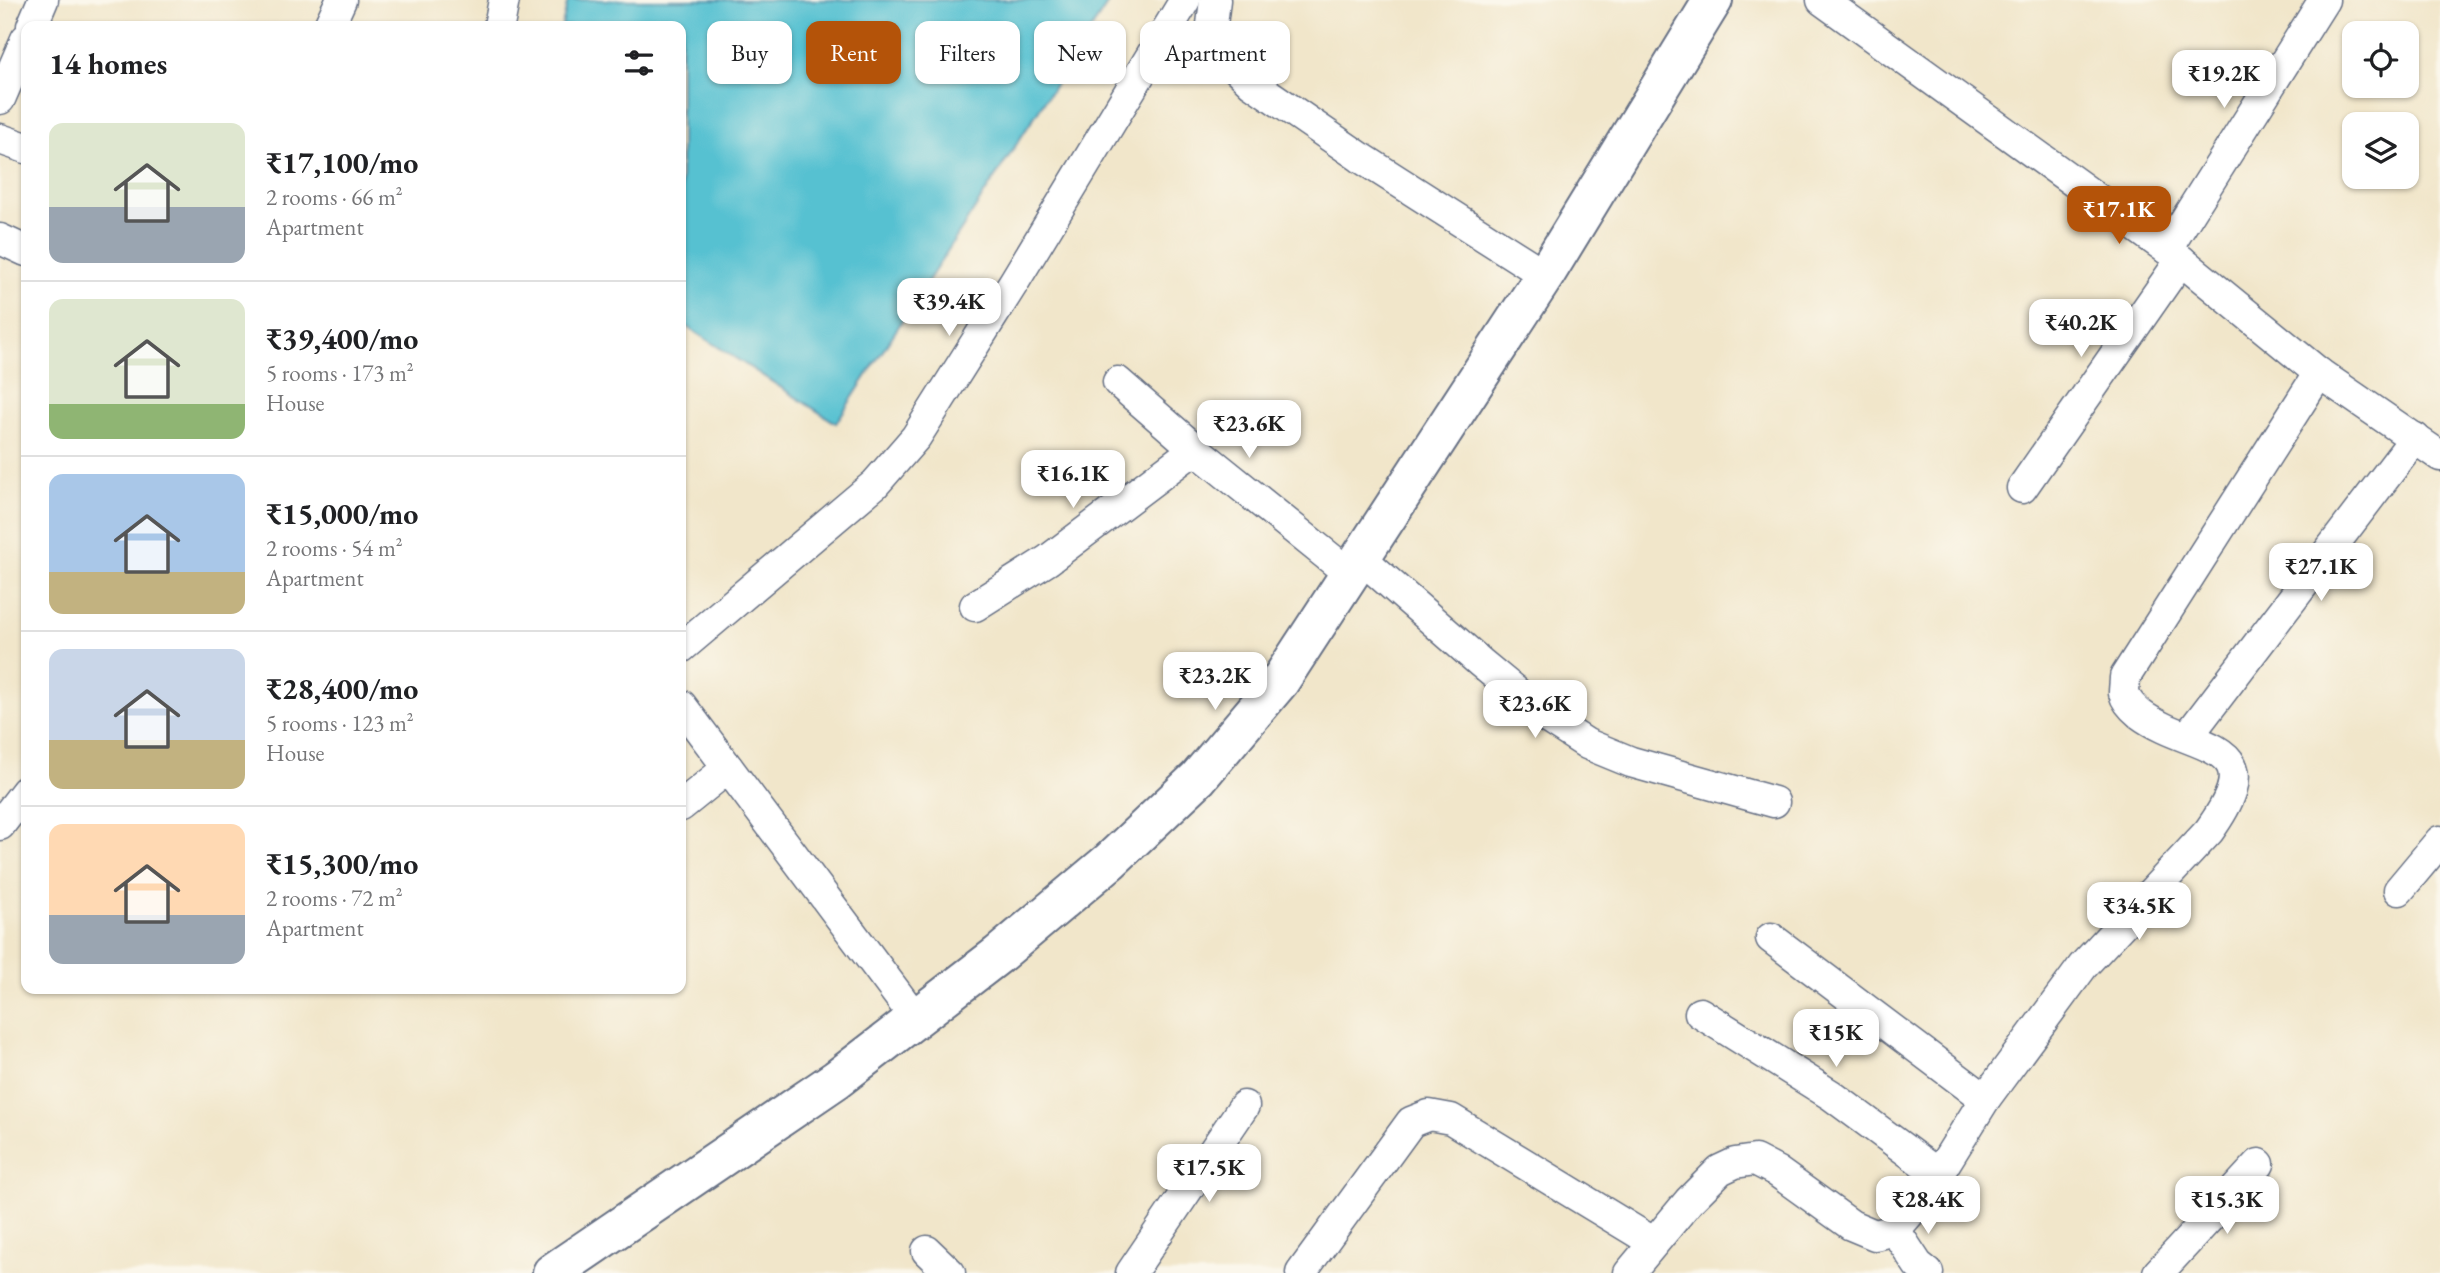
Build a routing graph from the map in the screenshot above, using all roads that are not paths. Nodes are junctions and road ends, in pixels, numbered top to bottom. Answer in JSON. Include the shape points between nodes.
{"nodes":[{"id":1,"x":43,"y":0,"type":"edge"},
{"id":2,"x":341,"y":0,"type":"edge"},
{"id":3,"x":504,"y":0,"type":"edge"},
{"id":4,"x":1185,"y":0,"type":"edge"},
{"id":5,"x":1215,"y":0,"type":"edge"},
{"id":6,"x":1713,"y":0,"type":"edge"},
{"id":7,"x":1822,"y":0,"type":"edge"},
{"id":8,"x":2324,"y":0,"type":"edge"},
{"id":9,"x":34,"y":21,"type":"edge"},
{"id":10,"x":331,"y":21,"type":"edge"},
{"id":11,"x":500,"y":21,"type":"edge"},
{"id":12,"x":21,"y":51,"type":"edge"},
{"id":13,"x":0,"y":99,"type":"edge"},
{"id":14,"x":0,"y":139,"type":"edge"},
{"id":15,"x":21,"y":146,"type":"edge"},
{"id":16,"x":0,"y":239,"type":"edge"},
{"id":17,"x":21,"y":249,"type":"edge"},
{"id":18,"x":2174,"y":254,"type":"junction"},
{"id":19,"x":1545,"y":275,"type":"junction"},
{"id":20,"x":2319,"y":373,"type":"junction"},
{"id":21,"x":1118,"y":382,"type":"dead end"},
{"id":22,"x":2414,"y":438,"type":"junction"},
{"id":23,"x":1195,"y":449,"type":"junction"},
{"id":24,"x":2440,"y":456,"type":"edge"},
{"id":25,"x":2022,"y":488,"type":"dead end"},
{"id":26,"x":1356,"y":566,"type":"junction"},
{"id":27,"x":975,"y":606,"type":"dead end"},
{"id":28,"x":686,"y":644,"type":"edge"},
{"id":29,"x":686,"y":712,"type":"edge"},
{"id":30,"x":2188,"y":736,"type":"junction"},
{"id":31,"x":728,"y":768,"type":"junction"},
{"id":32,"x":21,"y":798,"type":"edge"},
{"id":33,"x":686,"y":802,"type":"edge"},
{"id":34,"x":1774,"y":802,"type":"dead end"},
{"id":35,"x":0,"y":825,"type":"edge"},
{"id":36,"x":2440,"y":841,"type":"edge"},
{"id":37,"x":2399,"y":890,"type":"dead end"},
{"id":38,"x":1770,"y":938,"type":"dead end"},
{"id":39,"x":1700,"y":1013,"type":"dead end"},
{"id":40,"x":916,"y":1019,"type":"junction"},
{"id":41,"x":1985,"y":1099,"type":"junction"},
{"id":42,"x":1244,"y":1106,"type":"dead end"},
{"id":43,"x":2259,"y":1164,"type":"dead end"},
{"id":44,"x":1938,"y":1174,"type":"junction"},
{"id":45,"x":1895,"y":1230,"type":"junction"},
{"id":46,"x":1653,"y":1242,"type":"junction"},
{"id":47,"x":927,"y":1251,"type":"dead end"},
{"id":48,"x":552,"y":1273,"type":"edge"},
{"id":49,"x":950,"y":1273,"type":"edge"},
{"id":50,"x":1131,"y":1273,"type":"edge"},
{"id":51,"x":1301,"y":1273,"type":"edge"},
{"id":52,"x":1629,"y":1273,"type":"edge"},
{"id":53,"x":1928,"y":1273,"type":"edge"},
{"id":54,"x":2158,"y":1273,"type":"edge"}],
"edges":[{"from":1,"to":9,"type":"street"},
{"from":2,"to":10,"type":"street"},
{"from":3,"to":11,"type":"street"},
{"from":4,"to":28,"type":"street","via":[[916,437],[875,484]]},
{"from":5,"to":19,"type":"street","via":[[1211,33],[1227,59],[1252,83]]},
{"from":6,"to":19,"type":"street"},
{"from":7,"to":18,"type":"street"},
{"from":8,"to":18,"type":"street"},
{"from":12,"to":13,"type":"street"},
{"from":14,"to":15,"type":"street"},
{"from":16,"to":17,"type":"street"},
{"from":18,"to":20,"type":"street"},
{"from":18,"to":25,"type":"street"},
{"from":19,"to":26,"type":"street"},
{"from":20,"to":22,"type":"street"},
{"from":20,"to":30,"type":"street","via":[[2126,677],[2124,695],[2134,709],[2150,722]]},
{"from":21,"to":23,"type":"street"},
{"from":22,"to":24,"type":"street"},
{"from":22,"to":30,"type":"street"},
{"from":23,"to":26,"type":"street"},
{"from":23,"to":27,"type":"street","via":[[1048,560]]},
{"from":26,"to":34,"type":"street","via":[[1587,744],[1631,762]]},
{"from":26,"to":40,"type":"street","via":[[1280,681],[1198,778],[1110,862]]},
{"from":29,"to":31,"type":"street"},
{"from":30,"to":41,"type":"street","via":[[2210,745],[2229,761],[2235,780],[2227,806],[2083,966]]},
{"from":31,"to":33,"type":"street"},
{"from":31,"to":40,"type":"street"},
{"from":32,"to":35,"type":"street"},
{"from":36,"to":37,"type":"street"},
{"from":38,"to":41,"type":"street"},
{"from":39,"to":44,"type":"street","via":[[1831,1096]]},
{"from":40,"to":48,"type":"street","via":[[837,1079]]},
{"from":41,"to":44,"type":"street"},
{"from":42,"to":50,"type":"street"},
{"from":43,"to":54,"type":"street"},
{"from":44,"to":45,"type":"street"},
{"from":45,"to":46,"type":"street","via":[[1875,1235],[1851,1225],[1755,1160],[1720,1170]]},
{"from":45,"to":53,"type":"street","via":[[1917,1265]]},
{"from":46,"to":51,"type":"street","via":[[1451,1119],[1429,1115],[1411,1122]]},
{"from":46,"to":52,"type":"street"},
{"from":47,"to":49,"type":"street"}]}
